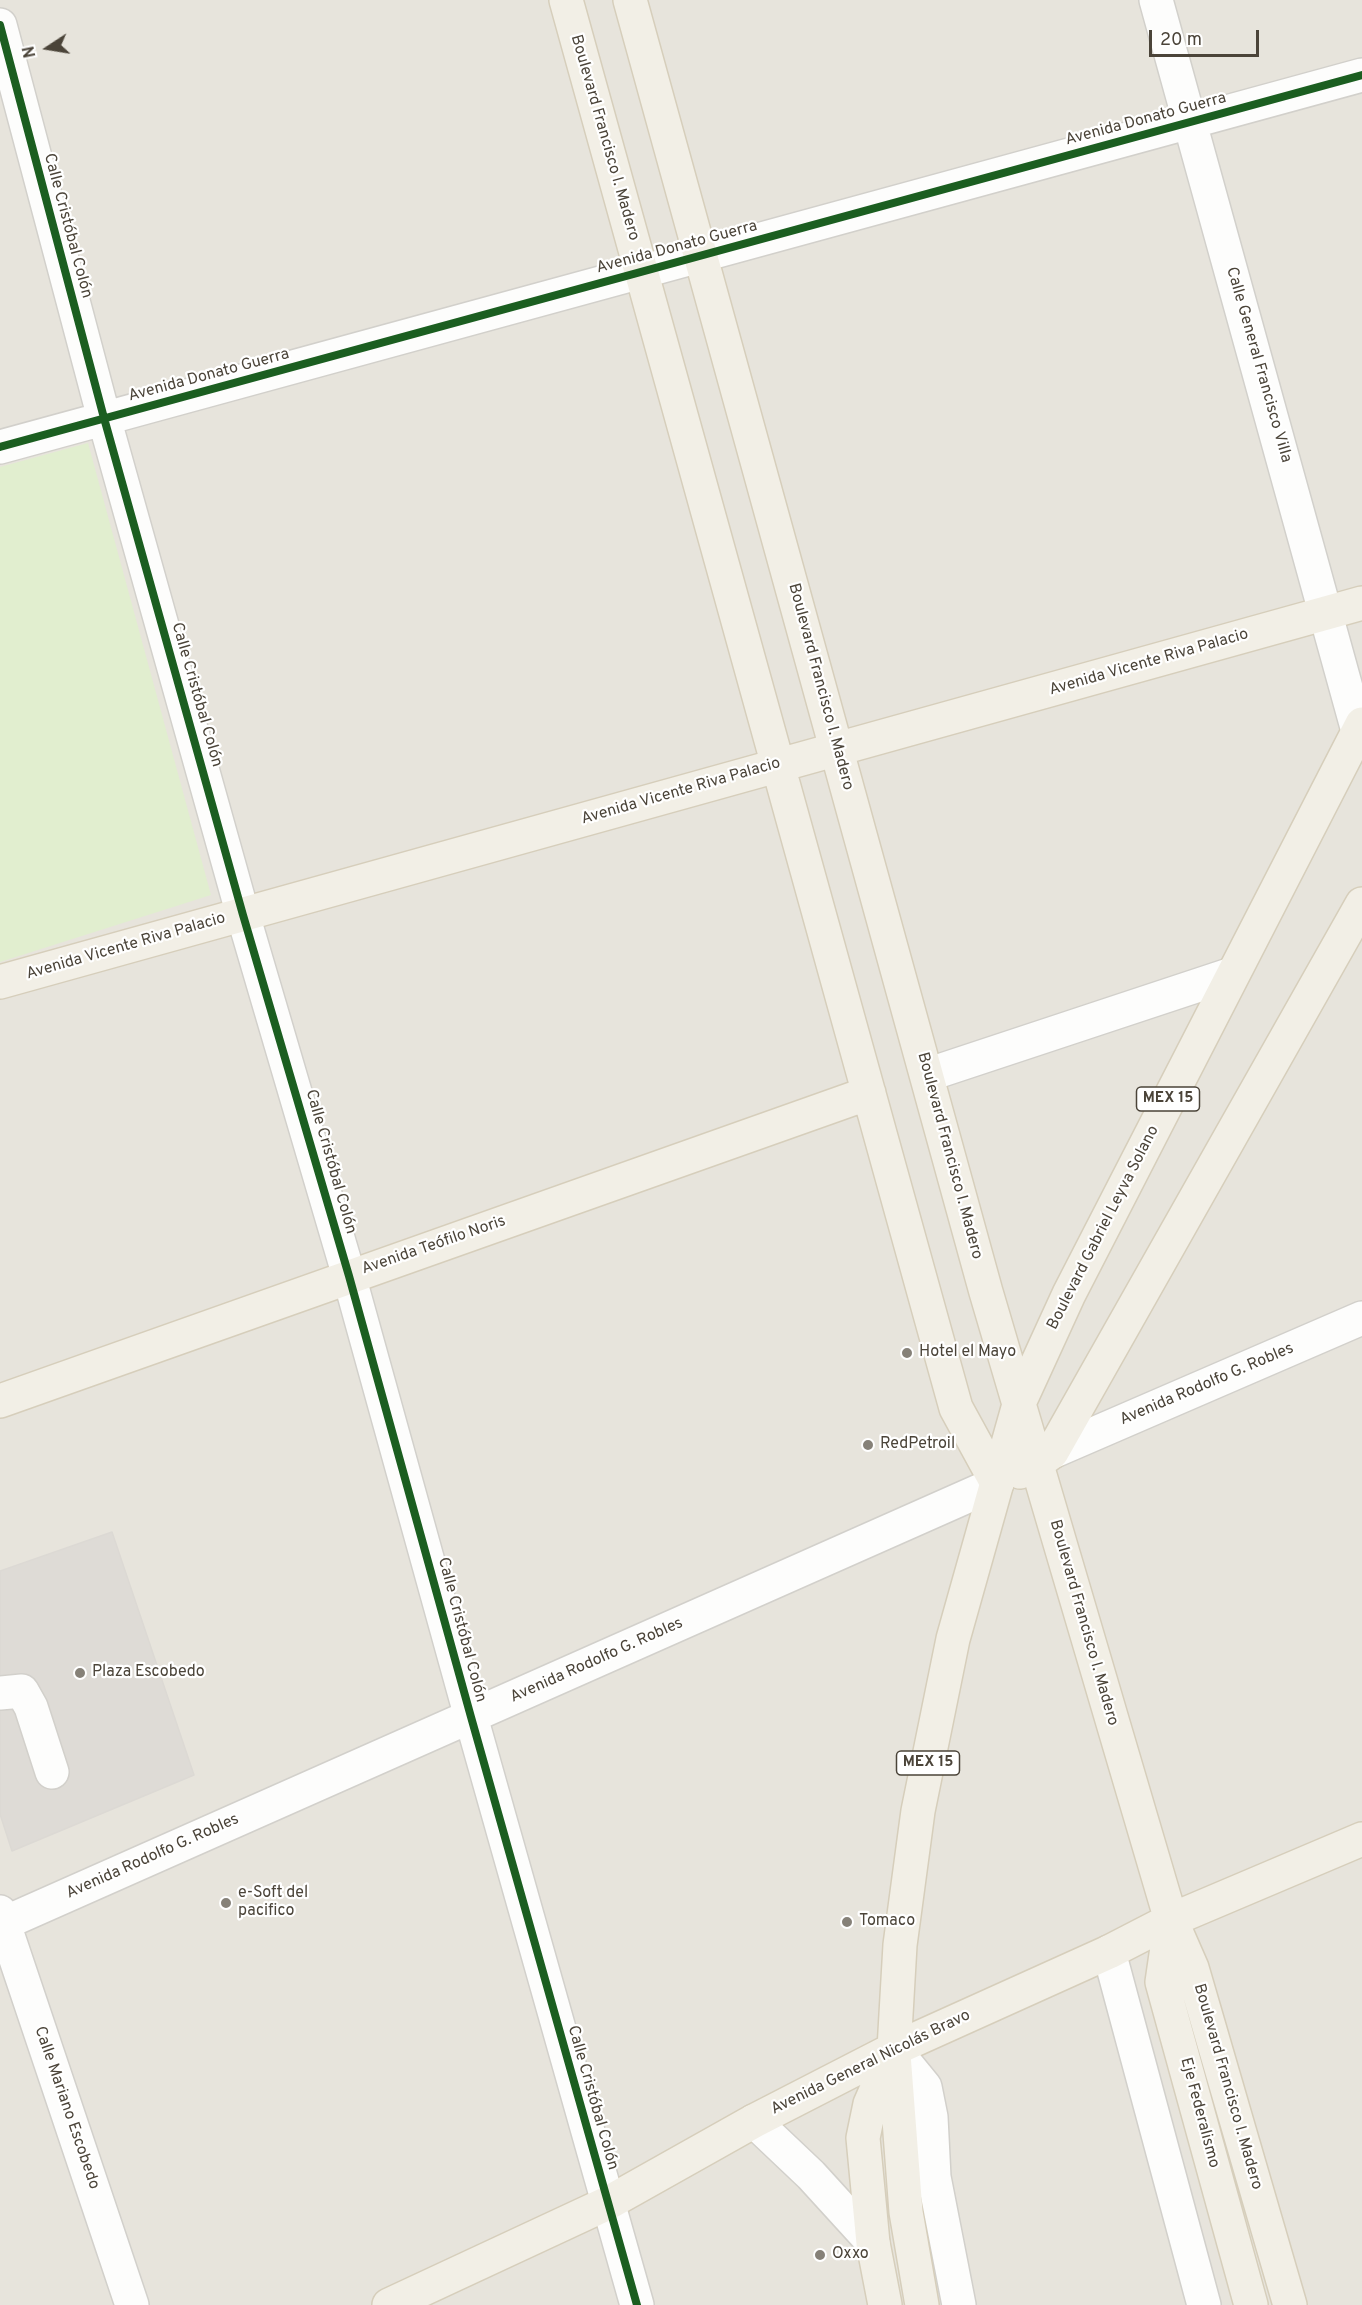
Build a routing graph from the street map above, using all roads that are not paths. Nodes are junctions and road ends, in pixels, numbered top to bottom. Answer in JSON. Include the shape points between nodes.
{"nodes":[{"id":1,"x":566,"y":0,"type":"edge"},
{"id":2,"x":630,"y":0,"type":"edge"},
{"id":3,"x":1156,"y":0,"type":"edge"},
{"id":4,"x":0,"y":25,"type":"edge"},
{"id":5,"x":1362,"y":75,"type":"edge"},
{"id":6,"x":1190,"y":122,"type":"junction"},
{"id":7,"x":701,"y":255,"type":"junction"},
{"id":8,"x":641,"y":272,"type":"junction"},
{"id":9,"x":104,"y":418,"type":"junction"},
{"id":10,"x":0,"y":447,"type":"edge"},
{"id":11,"x":1362,"y":603,"type":"edge"},
{"id":12,"x":1326,"y":613,"type":"junction"},
{"id":13,"x":1360,"y":727,"type":"edge"},
{"id":14,"x":837,"y":749,"type":"junction"},
{"id":15,"x":778,"y":765,"type":"junction"},
{"id":16,"x":1362,"y":904,"type":"edge"},
{"id":17,"x":243,"y":915,"type":"junction"},
{"id":18,"x":1232,"y":974,"type":"junction"},
{"id":19,"x":0,"y":982,"type":"edge"},
{"id":20,"x":927,"y":1076,"type":"junction"},
{"id":21,"x":869,"y":1093,"type":"junction"},
{"id":22,"x":349,"y":1276,"type":"junction"},
{"id":23,"x":1362,"y":1318,"type":"edge"},
{"id":24,"x":0,"y":1401,"type":"edge"},
{"id":25,"x":1020,"y":1401,"type":"junction"},
{"id":26,"x":1044,"y":1458,"type":"junction"},
{"id":27,"x":997,"y":1484,"type":"junction"},
{"id":28,"x":0,"y":1693,"type":"edge"},
{"id":29,"x":471,"y":1717,"type":"junction"},
{"id":30,"x":52,"y":1772,"type":"dead end"},
{"id":31,"x":1362,"y":1839,"type":"edge"},
{"id":32,"x":1,"y":1920,"type":"edge"},
{"id":33,"x":1171,"y":1920,"type":"junction"},
{"id":34,"x":1109,"y":1952,"type":"junction"},
{"id":35,"x":894,"y":2049,"type":"junction"},
{"id":36,"x":754,"y":2121,"type":"junction"},
{"id":37,"x":608,"y":2203,"type":"junction"},
{"id":38,"x":873,"y":2243,"type":"junction"},
{"id":39,"x":132,"y":2305,"type":"edge"},
{"id":40,"x":388,"y":2305,"type":"edge"},
{"id":41,"x":637,"y":2305,"type":"edge"},
{"id":42,"x":885,"y":2305,"type":"edge"},
{"id":43,"x":922,"y":2305,"type":"edge"},
{"id":44,"x":959,"y":2305,"type":"edge"},
{"id":45,"x":1204,"y":2305,"type":"edge"},
{"id":46,"x":1251,"y":2305,"type":"edge"},
{"id":47,"x":1290,"y":2305,"type":"edge"}],
"edges":[{"from":1,"to":8,"type":"main road","name":"Boulevard Francisco I. Madero"},
{"from":2,"to":7,"type":"main road","name":"Boulevard Francisco I. Madero"},
{"from":3,"to":6,"type":"street","name":"Calle General Francisco Villa"},
{"from":4,"to":9,"type":"street","name":"Calle Cristóbal Colón"},
{"from":5,"to":6,"type":"street","name":"Avenida Donato Guerra"},
{"from":6,"to":7,"type":"street","name":"Avenida Donato Guerra"},
{"from":6,"to":12,"type":"street","name":"Calle General Francisco Villa"},
{"from":7,"to":8,"type":"street","name":"Avenida Donato Guerra"},
{"from":7,"to":14,"type":"main road","name":"Boulevard Francisco I. Madero"},
{"from":8,"to":9,"type":"street","name":"Avenida Donato Guerra"},
{"from":8,"to":15,"type":"main road","name":"Boulevard Francisco I. Madero"},
{"from":9,"to":10,"type":"street","name":"Avenida Donato Guerra"},
{"from":9,"to":17,"type":"street","name":"Calle Cristóbal Colón"},
{"from":11,"to":12,"type":"main road","name":"Avenida Vicente Riva Palacio"},
{"from":12,"to":13,"type":"street","name":"Calle General Francisco Villa"},
{"from":12,"to":14,"type":"main road","name":"Avenida Vicente Riva Palacio"},
{"from":13,"to":18,"type":"main road","name":"Boulevard Gabriel Leyva Solano","number":"MEX 15"},
{"from":14,"to":15,"type":"main road","name":"Avenida Vicente Riva Palacio"},
{"from":14,"to":20,"type":"main road","name":"Boulevard Francisco I. Madero"},
{"from":15,"to":17,"type":"main road","name":"Avenida Vicente Riva Palacio"},
{"from":15,"to":21,"type":"main road","name":"Boulevard Francisco I. Madero"},
{"from":16,"to":26,"type":"main road"},
{"from":17,"to":19,"type":"main road","name":"Avenida Vicente Riva Palacio"},
{"from":17,"to":22,"type":"street","name":"Calle Cristóbal Colón"},
{"from":18,"to":20,"type":"street"},
{"from":18,"to":25,"type":"main road","name":"Boulevard Gabriel Leyva Solano","number":"MEX 15"},
{"from":20,"to":25,"type":"main road","name":"Boulevard Francisco I. Madero"},
{"from":21,"to":22,"type":"main road","name":"Avenida Teófilo Noris"},
{"from":21,"to":27,"type":"main road","name":"Boulevard Francisco I. Madero","via":[[956,1408]]},
{"from":22,"to":24,"type":"main road","name":"Avenida Teófilo Noris"},
{"from":22,"to":29,"type":"street","name":"Calle Cristóbal Colón"},
{"from":23,"to":26,"type":"street","name":"Avenida Rodolfo G. Robles"},
{"from":25,"to":26,"type":"main road","name":"Boulevard Francisco I. Madero"},
{"from":25,"to":27,"type":"main road","name":"Boulevard Gabriel Leyva Solano","number":"MEX 15"},
{"from":26,"to":27,"type":"main road"},
{"from":26,"to":33,"type":"main road","name":"Boulevard Francisco I. Madero"},
{"from":27,"to":29,"type":"street","name":"Avenida Rodolfo G. Robles"},
{"from":27,"to":35,"type":"main road","name":"Boulevard Gabriel Leyva Solano","number":"MEX 15","via":[[953,1639],[918,1811],[900,1945]]},
{"from":28,"to":30,"type":"street","via":[[22,1691]]},
{"from":29,"to":32,"type":"street","name":"Avenida Rodolfo G. Robles"},
{"from":29,"to":37,"type":"street","name":"Calle Cristóbal Colón"},
{"from":31,"to":33,"type":"main road","name":"Avenida General Nicolás Bravo"},
{"from":32,"to":39,"type":"street","name":"Calle Mariano Escobedo"},
{"from":33,"to":34,"type":"main road","name":"Avenida General Nicolás Bravo"},
{"from":33,"to":46,"type":"main road","name":"Eje Federalismo","via":[[1162,1982]]},
{"from":33,"to":47,"type":"main road","name":"Boulevard Francisco I. Madero","via":[[1192,1968]]},
{"from":34,"to":35,"type":"main road","name":"Avenida General Nicolás Bravo"},
{"from":34,"to":45,"type":"street"},
{"from":35,"to":36,"type":"main road","name":"Avenida General Nicolás Bravo"},
{"from":35,"to":38,"type":"main road","name":"Boulevard Gabriel Leyva Solano","number":"MEX 15","via":[[870,2104],[863,2138]]},
{"from":35,"to":43,"type":"main road","via":[[906,2212]]},
{"from":35,"to":44,"type":"street","via":[[925,2087],[934,2177]]},
{"from":36,"to":37,"type":"main road","name":"Avenida General Nicolás Bravo"},
{"from":36,"to":38,"type":"street","via":[[811,2175]]},
{"from":37,"to":40,"type":"main road","name":"Avenida General Nicolás Bravo"},
{"from":37,"to":41,"type":"street","name":"Calle Cristóbal Colón"},
{"from":38,"to":42,"type":"main road","name":"Boulevard Gabriel Leyva Solano","number":"MEX 15"}]}
